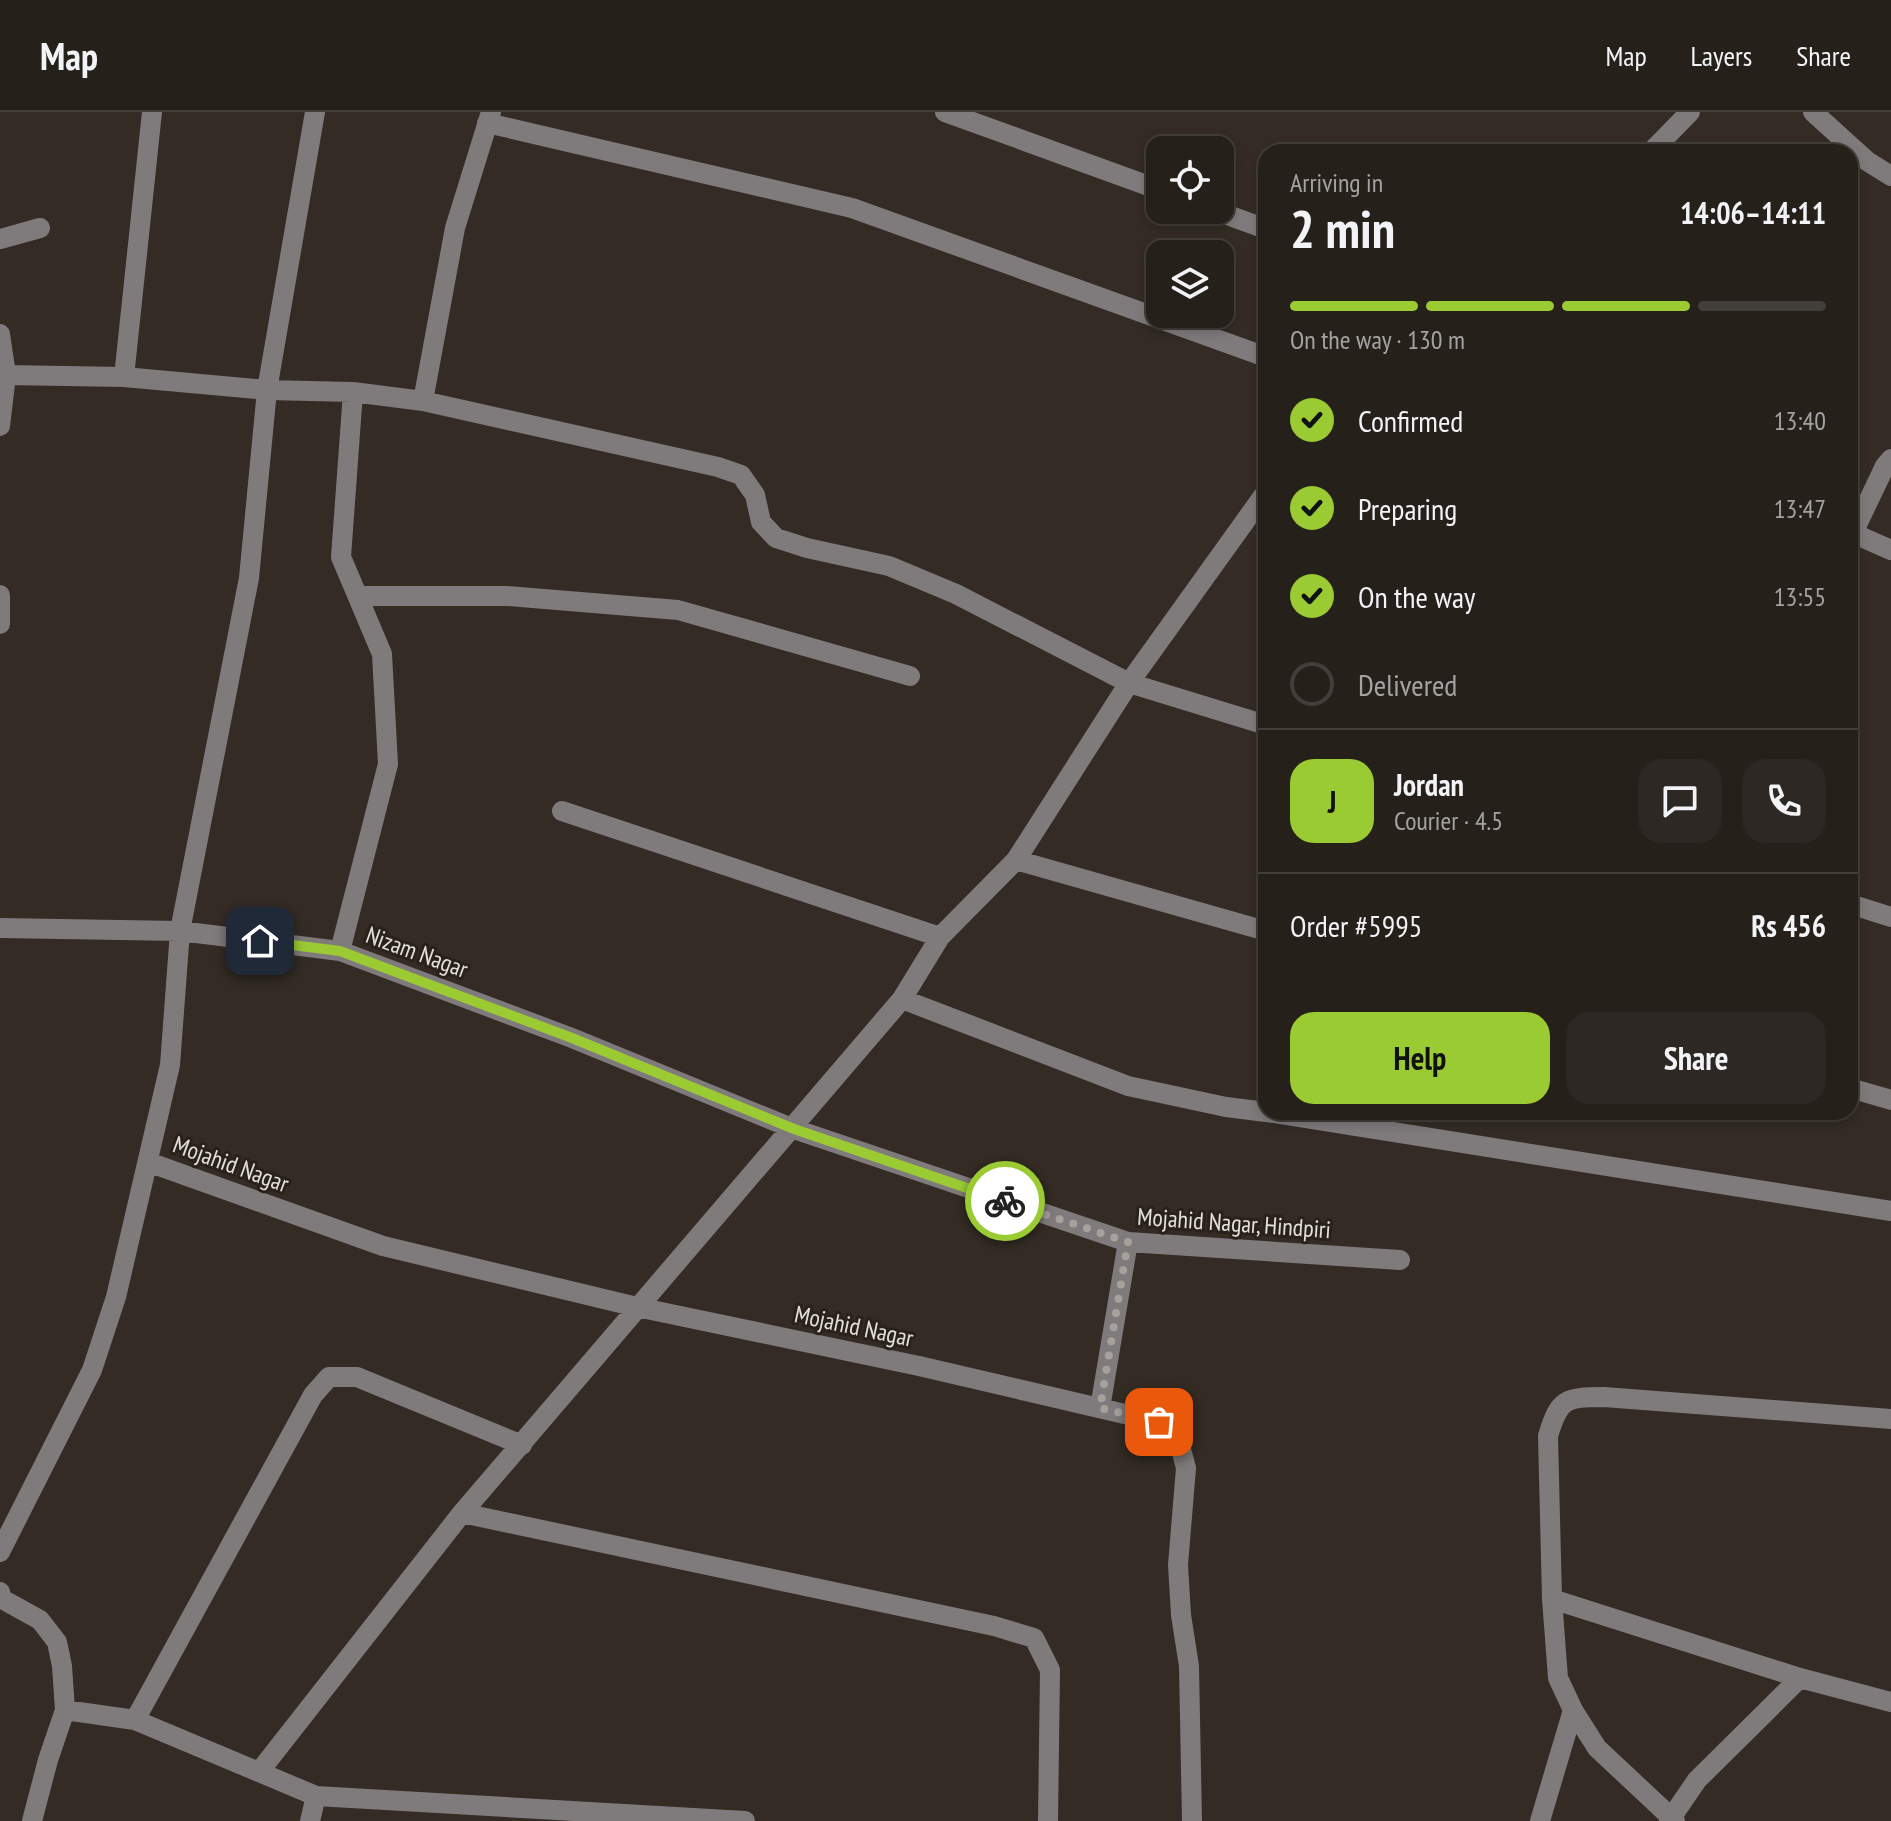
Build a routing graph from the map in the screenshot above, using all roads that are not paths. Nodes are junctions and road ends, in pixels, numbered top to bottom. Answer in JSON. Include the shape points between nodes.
{"nodes":[{"id":1,"x":152,"y":112,"type":"edge"},
{"id":2,"x":315,"y":112,"type":"edge"},
{"id":3,"x":945,"y":112,"type":"edge"},
{"id":4,"x":1813,"y":112,"type":"edge"},
{"id":5,"x":1687,"y":113,"type":"edge"},
{"id":6,"x":489,"y":118,"type":"edge"},
{"id":7,"x":1658,"y":144,"type":"edge"},
{"id":8,"x":1848,"y":144,"type":"edge"},
{"id":9,"x":1858,"y":153,"type":"edge"},
{"id":10,"x":1891,"y":176,"type":"edge"},
{"id":11,"x":1146,"y":185,"type":"edge"},
{"id":12,"x":1234,"y":217,"type":"edge"},
{"id":13,"x":1258,"y":226,"type":"edge"},
{"id":14,"x":40,"y":228,"type":"dead end"},
{"id":15,"x":0,"y":239,"type":"edge"},
{"id":16,"x":0,"y":334,"type":"edge"},
{"id":17,"x":1258,"y":354,"type":"edge"},
{"id":18,"x":6,"y":375,"type":"junction"},
{"id":19,"x":124,"y":377,"type":"junction"},
{"id":20,"x":267,"y":390,"type":"junction"},
{"id":21,"x":353,"y":392,"type":"junction"},
{"id":22,"x":423,"y":401,"type":"junction"},
{"id":23,"x":0,"y":426,"type":"edge"},
{"id":24,"x":1891,"y":459,"type":"edge"},
{"id":25,"x":1258,"y":503,"type":"edge"},
{"id":26,"x":1858,"y":520,"type":"edge"},
{"id":27,"x":1858,"y":535,"type":"edge"},
{"id":28,"x":1891,"y":550,"type":"edge"},
{"id":29,"x":0,"y":595,"type":"edge"},
{"id":30,"x":358,"y":596,"type":"junction"},
{"id":31,"x":0,"y":624,"type":"edge"},
{"id":32,"x":910,"y":676,"type":"dead end"},
{"id":33,"x":1129,"y":683,"type":"junction"},
{"id":34,"x":1258,"y":723,"type":"edge"},
{"id":35,"x":562,"y":811,"type":"dead end"},
{"id":36,"x":1016,"y":860,"type":"junction"},
{"id":37,"x":1858,"y":907,"type":"edge"},
{"id":38,"x":1891,"y":917,"type":"edge"},
{"id":39,"x":0,"y":928,"type":"edge"},
{"id":40,"x":1258,"y":929,"type":"edge"},
{"id":41,"x":180,"y":931,"type":"junction"},
{"id":42,"x":940,"y":937,"type":"junction"},
{"id":43,"x":340,"y":951,"type":"junction"},
{"id":44,"x":902,"y":999,"type":"junction"},
{"id":45,"x":1858,"y":1090,"type":"edge"},
{"id":46,"x":1891,"y":1100,"type":"edge"},
{"id":47,"x":1258,"y":1111,"type":"edge"},
{"id":48,"x":1317,"y":1120,"type":"edge"},
{"id":49,"x":794,"y":1129,"type":"junction"},
{"id":50,"x":148,"y":1162,"type":"junction"},
{"id":51,"x":1891,"y":1211,"type":"edge"},
{"id":52,"x":1128,"y":1242,"type":"junction"},
{"id":53,"x":1400,"y":1260,"type":"dead end"},
{"id":54,"x":637,"y":1307,"type":"junction"},
{"id":55,"x":1100,"y":1408,"type":"junction"},
{"id":56,"x":1891,"y":1419,"type":"edge"},
{"id":57,"x":522,"y":1445,"type":"junction"},
{"id":58,"x":462,"y":1513,"type":"junction"},
{"id":59,"x":0,"y":1552,"type":"edge"},
{"id":60,"x":0,"y":1592,"type":"edge"},
{"id":61,"x":1552,"y":1599,"type":"junction"},
{"id":62,"x":1800,"y":1678,"type":"junction"},
{"id":63,"x":1891,"y":1702,"type":"edge"},
{"id":64,"x":65,"y":1710,"type":"junction"},
{"id":65,"x":1573,"y":1710,"type":"junction"},
{"id":66,"x":135,"y":1720,"type":"junction"},
{"id":67,"x":259,"y":1772,"type":"junction"},
{"id":68,"x":316,"y":1796,"type":"junction"},
{"id":69,"x":1672,"y":1820,"type":"edge"},
{"id":70,"x":32,"y":1821,"type":"edge"},
{"id":71,"x":310,"y":1821,"type":"edge"},
{"id":72,"x":745,"y":1821,"type":"edge"},
{"id":73,"x":1048,"y":1821,"type":"edge"},
{"id":74,"x":1192,"y":1821,"type":"edge"},
{"id":75,"x":1540,"y":1821,"type":"edge"}],
"edges":[{"from":1,"to":19,"type":"street"},
{"from":2,"to":20,"type":"street"},
{"from":3,"to":11,"type":"street"},
{"from":4,"to":8,"type":"street"},
{"from":5,"to":7,"type":"street"},
{"from":6,"to":17,"type":"street","via":[[852,208]]},
{"from":6,"to":22,"type":"street","via":[[455,228]]},
{"from":9,"to":10,"type":"street"},
{"from":12,"to":13,"type":"street"},
{"from":14,"to":15,"type":"street"},
{"from":16,"to":18,"type":"street"},
{"from":18,"to":19,"type":"street"},
{"from":18,"to":23,"type":"street"},
{"from":19,"to":20,"type":"street"},
{"from":20,"to":21,"type":"street"},
{"from":20,"to":41,"type":"street","via":[[249,578]]},
{"from":21,"to":22,"type":"street"},
{"from":21,"to":30,"type":"street","via":[[341,557]]},
{"from":22,"to":33,"type":"street","via":[[741,475],[755,495],[761,522],[776,538],[889,566],[956,594]]},
{"from":24,"to":26,"type":"street"},
{"from":25,"to":33,"type":"street"},
{"from":27,"to":28,"type":"street"},
{"from":29,"to":31,"type":"street"},
{"from":30,"to":32,"type":"street","via":[[507,596],[678,610]]},
{"from":30,"to":43,"type":"street","via":[[382,654],[388,764]]},
{"from":33,"to":34,"type":"street"},
{"from":33,"to":36,"type":"street"},
{"from":35,"to":42,"type":"street"},
{"from":36,"to":40,"type":"street"},
{"from":36,"to":42,"type":"street"},
{"from":37,"to":38,"type":"street"},
{"from":39,"to":41,"type":"street","name":"Nizam Nagar"},
{"from":41,"to":43,"type":"street","name":"Nizam Nagar"},
{"from":41,"to":50,"type":"street","via":[[170,1065]]},
{"from":42,"to":44,"type":"street"},
{"from":43,"to":49,"type":"street","name":"Nizam Nagar"},
{"from":44,"to":47,"type":"street","via":[[1128,1086]]},
{"from":44,"to":49,"type":"street"},
{"from":45,"to":46,"type":"street"},
{"from":48,"to":51,"type":"street"},
{"from":49,"to":52,"type":"street","name":"Mojahid Nagar, Hindpiri"},
{"from":49,"to":54,"type":"street"},
{"from":50,"to":54,"type":"street","name":"Mojahid Nagar","via":[[383,1246]]},
{"from":50,"to":59,"type":"street","via":[[116,1297],[92,1370]]},
{"from":52,"to":53,"type":"street","name":"Mojahid Nagar, Hindpiri"},
{"from":52,"to":55,"type":"street"},
{"from":54,"to":55,"type":"street","name":"Mojahid Nagar"},
{"from":54,"to":57,"type":"street"},
{"from":55,"to":74,"type":"street","name":"Mojahid Nagar","via":[[1159,1422],[1178,1438],[1186,1468],[1178,1565],[1189,1666]]},
{"from":56,"to":61,"type":"street","via":[[1574,1397],[1556,1411],[1548,1436]]},
{"from":57,"to":58,"type":"street"},
{"from":57,"to":66,"type":"street","via":[[357,1377],[329,1377],[313,1395]]},
{"from":58,"to":67,"type":"street"},
{"from":58,"to":73,"type":"street","via":[[1034,1638],[1050,1670]]},
{"from":60,"to":64,"type":"street","via":[[2,1599],[40,1620],[57,1642]]},
{"from":61,"to":62,"type":"street"},
{"from":61,"to":65,"type":"street","via":[[1558,1678]]},
{"from":62,"to":63,"type":"street"},
{"from":62,"to":69,"type":"street","via":[[1697,1780]]},
{"from":64,"to":66,"type":"street"},
{"from":64,"to":70,"type":"street"},
{"from":65,"to":69,"type":"street","via":[[1597,1748]]},
{"from":65,"to":75,"type":"street"},
{"from":66,"to":67,"type":"street"},
{"from":67,"to":68,"type":"street"},
{"from":68,"to":71,"type":"street"},
{"from":68,"to":72,"type":"street"}]}
